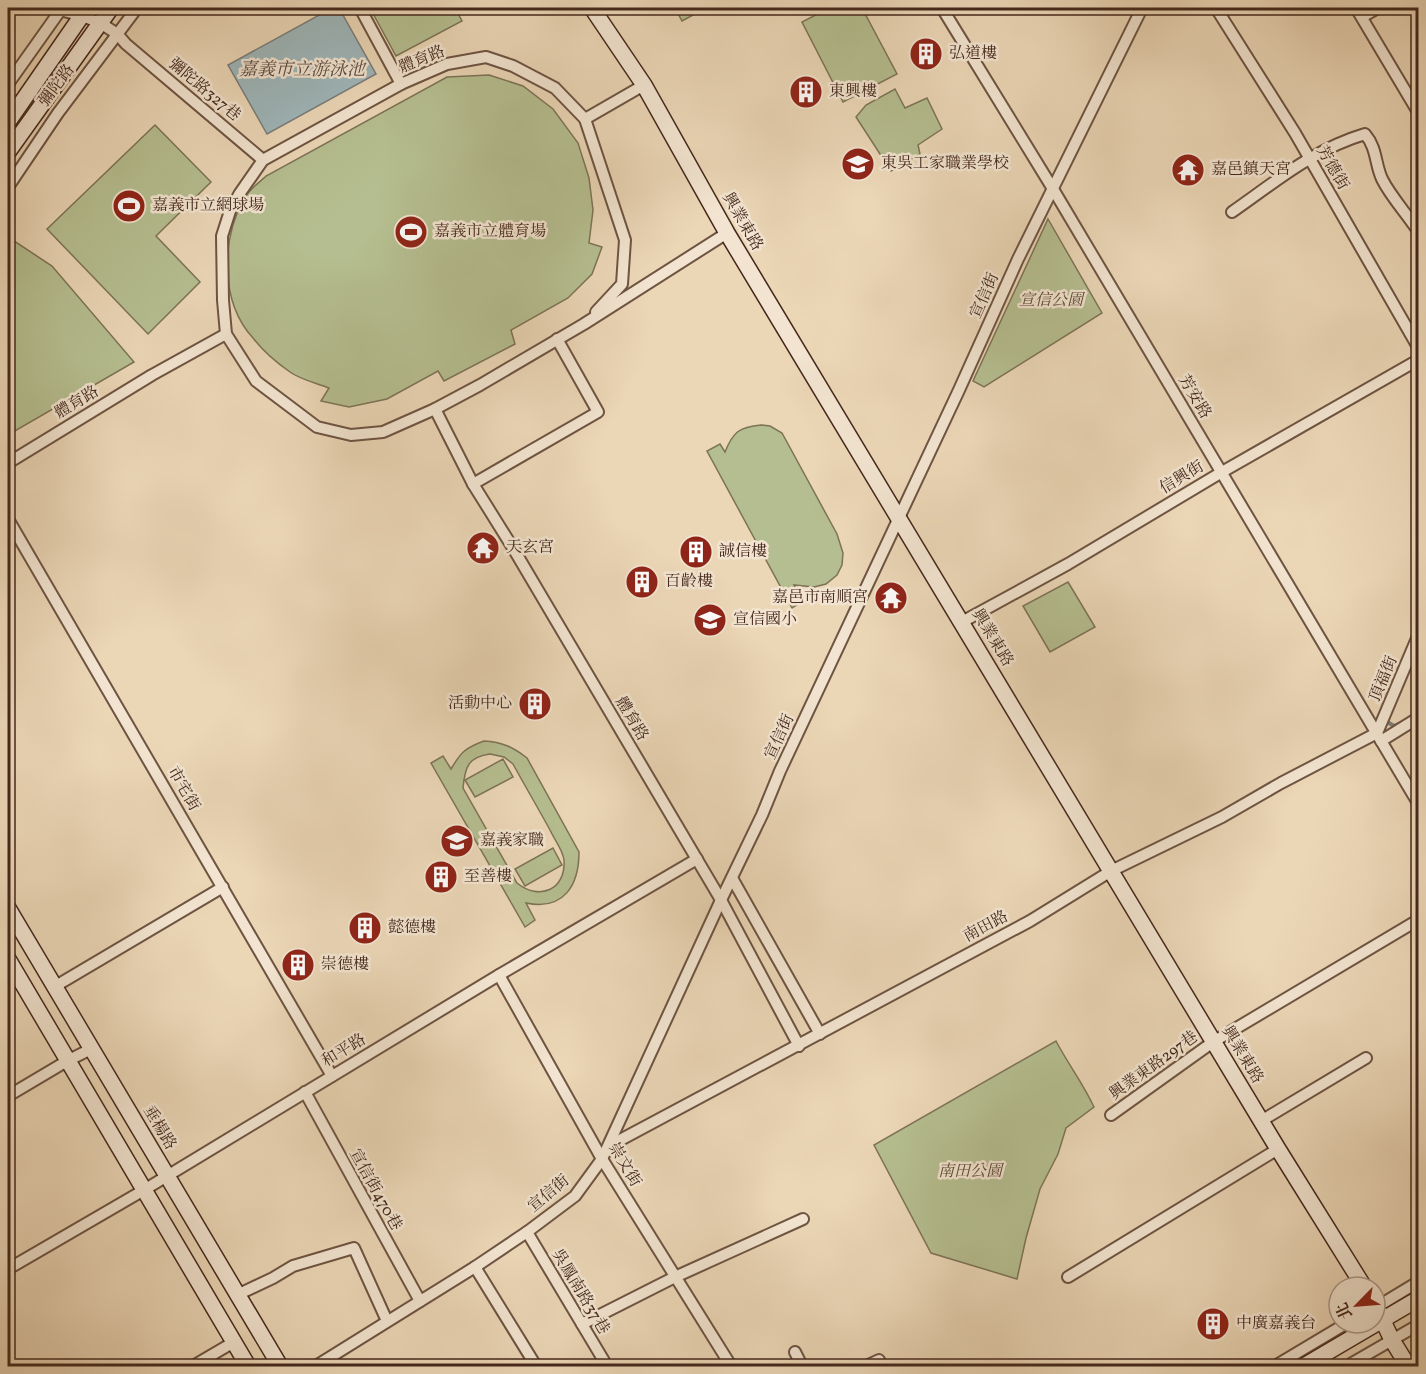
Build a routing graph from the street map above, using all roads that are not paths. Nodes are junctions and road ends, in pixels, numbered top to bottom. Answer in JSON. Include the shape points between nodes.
{"nodes":[{"id":1,"x":111,"y":8,"type":"edge"},
{"id":2,"x":137,"y":8,"type":"edge"},
{"id":3,"x":360,"y":8,"type":"edge"},
{"id":4,"x":592,"y":8,"type":"edge"},
{"id":5,"x":942,"y":8,"type":"edge"},
{"id":6,"x":1142,"y":8,"type":"edge"},
{"id":7,"x":1216,"y":8,"type":"edge"},
{"id":8,"x":1378,"y":8,"type":"edge"},
{"id":9,"x":61,"y":9,"type":"edge"},
{"id":10,"x":85,"y":11,"type":"edge"},
{"id":11,"x":1359,"y":12,"type":"edge"},
{"id":12,"x":100,"y":24,"type":"junction"},
{"id":13,"x":118,"y":34,"type":"junction"},
{"id":14,"x":8,"y":84,"type":"edge"},
{"id":15,"x":401,"y":84,"type":"junction"},
{"id":16,"x":644,"y":85,"type":"junction"},
{"id":17,"x":1419,"y":112,"type":"edge"},
{"id":18,"x":585,"y":119,"type":"junction"},
{"id":19,"x":8,"y":122,"type":"edge"},
{"id":20,"x":8,"y":152,"type":"edge"},
{"id":21,"x":1309,"y":157,"type":"junction"},
{"id":22,"x":263,"y":160,"type":"junction"},
{"id":23,"x":8,"y":187,"type":"edge"},
{"id":24,"x":1053,"y":189,"type":"junction"},
{"id":25,"x":1233,"y":212,"type":"dead end"},
{"id":26,"x":1419,"y":231,"type":"edge"},
{"id":27,"x":727,"y":233,"type":"junction"},
{"id":28,"x":584,"y":324,"type":"junction"},
{"id":29,"x":226,"y":334,"type":"junction"},
{"id":30,"x":557,"y":339,"type":"junction"},
{"id":31,"x":1419,"y":347,"type":"edge"},
{"id":32,"x":1419,"y":360,"type":"edge"},
{"id":33,"x":435,"y":410,"type":"junction"},
{"id":34,"x":8,"y":463,"type":"edge"},
{"id":35,"x":1221,"y":472,"type":"junction"},
{"id":36,"x":473,"y":484,"type":"junction"},
{"id":37,"x":898,"y":517,"type":"junction"},
{"id":38,"x":8,"y":519,"type":"edge"},
{"id":39,"x":962,"y":622,"type":"junction"},
{"id":40,"x":1419,"y":636,"type":"edge"},
{"id":41,"x":1419,"y":718,"type":"edge"},
{"id":42,"x":1379,"y":737,"type":"junction"},
{"id":43,"x":1419,"y":803,"type":"edge"},
{"id":44,"x":697,"y":859,"type":"junction"},
{"id":45,"x":1111,"y":871,"type":"junction"},
{"id":46,"x":732,"y":878,"type":"junction"},
{"id":47,"x":223,"y":887,"type":"junction"},
{"id":48,"x":721,"y":900,"type":"junction"},
{"id":49,"x":8,"y":908,"type":"edge"},
{"id":50,"x":1419,"y":920,"type":"edge"},
{"id":51,"x":8,"y":959,"type":"edge"},
{"id":52,"x":499,"y":975,"type":"junction"},
{"id":53,"x":54,"y":987,"type":"junction"},
{"id":54,"x":820,"y":1034,"type":"junction"},
{"id":55,"x":1213,"y":1042,"type":"junction"},
{"id":56,"x":800,"y":1046,"type":"junction"},
{"id":57,"x":91,"y":1049,"type":"junction"},
{"id":58,"x":1366,"y":1058,"type":"dead end"},
{"id":59,"x":67,"y":1060,"type":"junction"},
{"id":60,"x":332,"y":1076,"type":"junction"},
{"id":61,"x":304,"y":1092,"type":"junction"},
{"id":62,"x":8,"y":1096,"type":"edge"},
{"id":63,"x":1111,"y":1115,"type":"dead end"},
{"id":64,"x":1261,"y":1121,"type":"junction"},
{"id":65,"x":609,"y":1146,"type":"junction"},
{"id":66,"x":1278,"y":1149,"type":"junction"},
{"id":67,"x":602,"y":1159,"type":"junction"},
{"id":68,"x":166,"y":1176,"type":"junction"},
{"id":69,"x":144,"y":1190,"type":"junction"},
{"id":70,"x":802,"y":1219,"type":"dead end"},
{"id":71,"x":527,"y":1232,"type":"junction"},
{"id":72,"x":475,"y":1267,"type":"junction"},
{"id":73,"x":8,"y":1269,"type":"edge"},
{"id":74,"x":1357,"y":1275,"type":"edge"},
{"id":75,"x":675,"y":1276,"type":"junction"},
{"id":76,"x":1068,"y":1277,"type":"dead end"},
{"id":77,"x":1419,"y":1282,"type":"edge"},
{"id":78,"x":237,"y":1295,"type":"junction"},
{"id":79,"x":1419,"y":1299,"type":"edge"},
{"id":80,"x":420,"y":1301,"type":"junction"},
{"id":81,"x":1419,"y":1309,"type":"edge"},
{"id":82,"x":1387,"y":1312,"type":"edge"},
{"id":83,"x":1387,"y":1315,"type":"edge"},
{"id":84,"x":1387,"y":1317,"type":"edge"},
{"id":85,"x":1387,"y":1319,"type":"edge"},
{"id":86,"x":387,"y":1321,"type":"junction"},
{"id":87,"x":582,"y":1324,"type":"junction"},
{"id":88,"x":1419,"y":1325,"type":"edge"},
{"id":89,"x":1387,"y":1329,"type":"edge"},
{"id":90,"x":1327,"y":1335,"type":"edge"},
{"id":91,"x":1354,"y":1335,"type":"edge"},
{"id":92,"x":1359,"y":1335,"type":"edge"},
{"id":93,"x":1369,"y":1335,"type":"edge"},
{"id":94,"x":234,"y":1342,"type":"junction"},
{"id":95,"x":795,"y":1352,"type":"dead end"},
{"id":96,"x":879,"y":1360,"type":"dead end"},
{"id":97,"x":193,"y":1366,"type":"edge"},
{"id":98,"x":248,"y":1366,"type":"edge"},
{"id":99,"x":279,"y":1366,"type":"edge"},
{"id":100,"x":316,"y":1366,"type":"edge"},
{"id":101,"x":536,"y":1366,"type":"edge"},
{"id":102,"x":607,"y":1366,"type":"edge"},
{"id":103,"x":731,"y":1366,"type":"edge"},
{"id":104,"x":802,"y":1366,"type":"edge"},
{"id":105,"x":866,"y":1366,"type":"edge"},
{"id":106,"x":1275,"y":1366,"type":"edge"},
{"id":107,"x":1304,"y":1366,"type":"edge"},
{"id":108,"x":1320,"y":1366,"type":"edge"},
{"id":109,"x":1347,"y":1366,"type":"edge"},
{"id":110,"x":1408,"y":1366,"type":"edge"}],
"edges":[{"from":1,"to":12,"type":"street","name":"彌陀路"},
{"from":2,"to":13,"type":"street","name":"彌陀路"},
{"from":3,"to":15,"type":"street"},
{"from":4,"to":16,"type":"street","name":"興業東路"},
{"from":5,"to":24,"type":"street","name":"芳安路"},
{"from":6,"to":24,"type":"street","name":"宣信街"},
{"from":7,"to":21,"type":"street","name":"芳德街"},
{"from":8,"to":11,"type":"street"},
{"from":9,"to":10,"type":"street"},
{"from":9,"to":14,"type":"street"},
{"from":10,"to":12,"type":"street"},
{"from":10,"to":19,"type":"street","name":"彌陀路"},
{"from":11,"to":17,"type":"street"},
{"from":12,"to":13,"type":"street"},
{"from":12,"to":20,"type":"street","name":"彌陀路"},
{"from":13,"to":22,"type":"street","name":"彌陀路327巷"},
{"from":13,"to":23,"type":"street","name":"彌陀路"},
{"from":15,"to":18,"type":"street","name":"體育路","via":[[447,64],[486,57],[555,88]]},
{"from":15,"to":22,"type":"street","name":"體育路"},
{"from":16,"to":18,"type":"street"},
{"from":16,"to":27,"type":"street","name":"興業東路"},
{"from":18,"to":28,"type":"street","name":"體育路","via":[[625,240],[622,284]]},
{"from":21,"to":25,"type":"street"},
{"from":21,"to":26,"type":"street","via":[[1365,134],[1376,154],[1381,177]]},
{"from":21,"to":31,"type":"street","name":"芳德街"},
{"from":22,"to":29,"type":"street","name":"體育路","via":[[230,211],[222,236]]},
{"from":24,"to":35,"type":"street","name":"芳安路"},
{"from":24,"to":37,"type":"street","name":"宣信街"},
{"from":27,"to":28,"type":"street","name":"體育路"},
{"from":27,"to":37,"type":"street","name":"興業東路"},
{"from":28,"to":30,"type":"street","name":"體育路"},
{"from":29,"to":33,"type":"street","name":"體育路","via":[[256,381],[317,427],[351,435],[383,432]]},
{"from":29,"to":34,"type":"street","name":"體育路"},
{"from":30,"to":33,"type":"street","name":"體育路"},
{"from":30,"to":36,"type":"street","via":[[598,412]]},
{"from":32,"to":35,"type":"street","name":"信興街"},
{"from":33,"to":36,"type":"street","name":"體育路"},
{"from":35,"to":39,"type":"street","name":"信興街"},
{"from":35,"to":42,"type":"street","name":"芳安路"},
{"from":36,"to":44,"type":"street","name":"體育路"},
{"from":37,"to":39,"type":"street","name":"興業東路"},
{"from":37,"to":46,"type":"street","name":"宣信街"},
{"from":38,"to":47,"type":"street","name":"市宅街"},
{"from":39,"to":45,"type":"street","name":"興業東路"},
{"from":40,"to":42,"type":"street","name":"頂福街"},
{"from":41,"to":42,"type":"street","name":"南田路"},
{"from":42,"to":43,"type":"street","name":"芳安路"},
{"from":42,"to":45,"type":"street","name":"南田路"},
{"from":44,"to":48,"type":"street","name":"體育路"},
{"from":44,"to":52,"type":"street","name":"和平路"},
{"from":45,"to":54,"type":"street","name":"南田路","via":[[1030,921]]},
{"from":45,"to":55,"type":"street","name":"興業東路"},
{"from":46,"to":48,"type":"street","name":"宣信街"},
{"from":46,"to":54,"type":"street"},
{"from":47,"to":53,"type":"street"},
{"from":47,"to":60,"type":"street","name":"市宅街"},
{"from":48,"to":56,"type":"street","name":"體育路"},
{"from":48,"to":65,"type":"street","name":"宣信街"},
{"from":49,"to":53,"type":"street","name":"垂楊路"},
{"from":50,"to":55,"type":"street","name":"興業東路297巷"},
{"from":51,"to":59,"type":"street"},
{"from":52,"to":60,"type":"street","name":"和平路"},
{"from":52,"to":67,"type":"street","name":"崇文街"},
{"from":53,"to":57,"type":"street","name":"垂楊路"},
{"from":54,"to":56,"type":"street","name":"南田路"},
{"from":55,"to":63,"type":"street","name":"興業東路297巷"},
{"from":55,"to":64,"type":"street","name":"興業東路"},
{"from":56,"to":65,"type":"street","name":"南田路"},
{"from":57,"to":59,"type":"street"},
{"from":57,"to":68,"type":"street","name":"垂楊路"},
{"from":58,"to":64,"type":"street"},
{"from":59,"to":62,"type":"street"},
{"from":59,"to":69,"type":"street"},
{"from":60,"to":61,"type":"street","name":"和平路"},
{"from":61,"to":68,"type":"street","name":"和平路"},
{"from":61,"to":80,"type":"street","name":"宣信街470巷"},
{"from":64,"to":66,"type":"street","name":"興業東路"},
{"from":65,"to":67,"type":"street","name":"宣信街"},
{"from":66,"to":74,"type":"street","name":"興業東路"},
{"from":66,"to":76,"type":"street"},
{"from":67,"to":71,"type":"street","name":"宣信街","via":[[575,1196]]},
{"from":67,"to":75,"type":"street","name":"崇文街"},
{"from":68,"to":69,"type":"street","name":"和平路"},
{"from":68,"to":78,"type":"street","name":"垂楊路"},
{"from":69,"to":73,"type":"street","name":"和平路"},
{"from":69,"to":94,"type":"street"},
{"from":70,"to":75,"type":"street"},
{"from":71,"to":72,"type":"street","name":"宣信街"},
{"from":71,"to":87,"type":"street","name":"吳鳳南路37巷"},
{"from":72,"to":80,"type":"street","name":"宣信街"},
{"from":72,"to":101,"type":"street"},
{"from":75,"to":87,"type":"street"},
{"from":75,"to":103,"type":"street","name":"崇文街"},
{"from":77,"to":82,"type":"street"},
{"from":78,"to":86,"type":"street","via":[[293,1266],[354,1248]]},
{"from":78,"to":99,"type":"street","name":"垂楊路"},
{"from":79,"to":83,"type":"street"},
{"from":80,"to":86,"type":"street","name":"宣信街"},
{"from":81,"to":84,"type":"street"},
{"from":85,"to":88,"type":"street"},
{"from":86,"to":100,"type":"street","name":"宣信街"},
{"from":87,"to":102,"type":"street","name":"吳鳳南路37巷"},
{"from":89,"to":110,"type":"street"},
{"from":90,"to":106,"type":"street"},
{"from":91,"to":107,"type":"street"},
{"from":92,"to":108,"type":"street"},
{"from":93,"to":109,"type":"street"},
{"from":94,"to":97,"type":"street"},
{"from":94,"to":98,"type":"street"},
{"from":95,"to":104,"type":"street"},
{"from":96,"to":105,"type":"street"}]}
